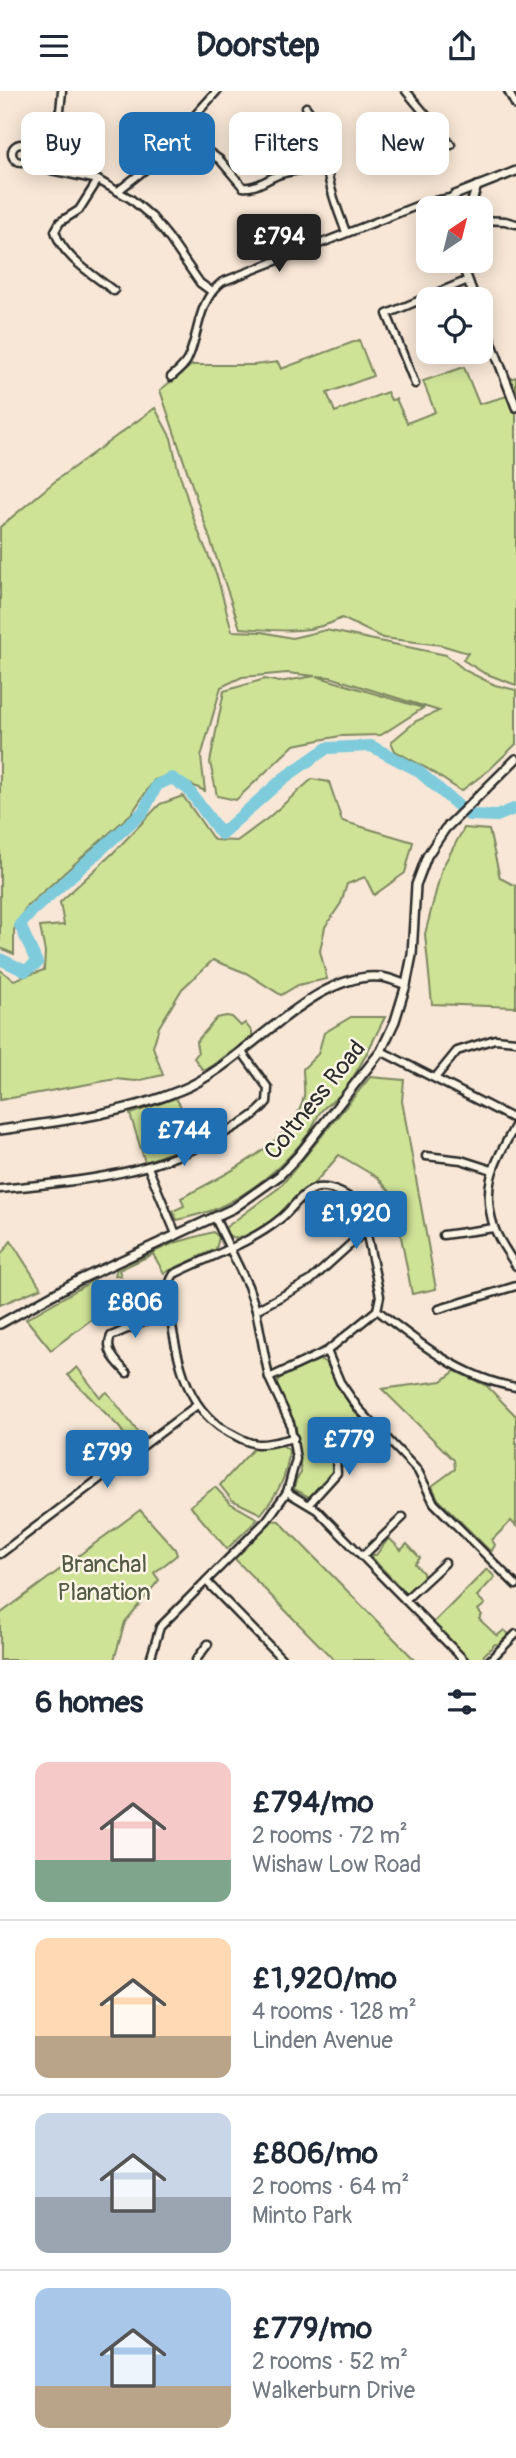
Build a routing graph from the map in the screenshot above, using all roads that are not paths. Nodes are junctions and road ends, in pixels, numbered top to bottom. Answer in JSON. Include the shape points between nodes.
{"nodes":[{"id":1,"x":62,"y":91,"type":"edge"},
{"id":2,"x":217,"y":91,"type":"edge"},
{"id":3,"x":406,"y":91,"type":"edge"},
{"id":4,"x":508,"y":91,"type":"edge"},
{"id":5,"x":516,"y":106,"type":"edge"},
{"id":6,"x":306,"y":107,"type":"dead end"},
{"id":7,"x":59,"y":112,"type":"edge"},
{"id":8,"x":199,"y":112,"type":"edge"},
{"id":9,"x":309,"y":112,"type":"edge"},
{"id":10,"x":21,"y":144,"type":"edge"},
{"id":11,"x":451,"y":145,"type":"dead end"},
{"id":12,"x":215,"y":156,"type":"edge"},
{"id":13,"x":21,"y":162,"type":"edge"},
{"id":14,"x":229,"y":170,"type":"edge"},
{"id":15,"x":516,"y":171,"type":"edge"},
{"id":16,"x":74,"y":175,"type":"edge"},
{"id":17,"x":138,"y":175,"type":"edge"},
{"id":18,"x":233,"y":175,"type":"edge"},
{"id":19,"x":280,"y":175,"type":"edge"},
{"id":20,"x":329,"y":175,"type":"edge"},
{"id":21,"x":98,"y":180,"type":"junction"},
{"id":22,"x":477,"y":186,"type":"junction"},
{"id":23,"x":118,"y":191,"type":"junction"},
{"id":24,"x":460,"y":195,"type":"junction"},
{"id":25,"x":457,"y":196,"type":"edge"},
{"id":26,"x":464,"y":196,"type":"edge"},
{"id":27,"x":474,"y":196,"type":"edge"},
{"id":28,"x":416,"y":206,"type":"edge"},
{"id":29,"x":496,"y":220,"type":"edge"},
{"id":30,"x":516,"y":224,"type":"edge"},
{"id":31,"x":346,"y":232,"type":"junction"},
{"id":32,"x":465,"y":273,"type":"edge"},
{"id":33,"x":468,"y":280,"type":"junction"},
{"id":34,"x":471,"y":287,"type":"edge"},
{"id":35,"x":114,"y":291,"type":"dead end"},
{"id":36,"x":211,"y":291,"type":"junction"},
{"id":37,"x":493,"y":347,"type":"edge"},
{"id":38,"x":171,"y":377,"type":"dead end"},
{"id":39,"x":415,"y":384,"type":"dead end"},
{"id":40,"x":516,"y":407,"type":"edge"},
{"id":41,"x":516,"y":759,"type":"edge"},
{"id":42,"x":406,"y":985,"type":"junction"},
{"id":43,"x":516,"y":1041,"type":"edge"},
{"id":44,"x":381,"y":1051,"type":"junction"},
{"id":45,"x":242,"y":1052,"type":"junction"},
{"id":46,"x":435,"y":1078,"type":"junction"},
{"id":47,"x":516,"y":1122,"type":"edge"},
{"id":48,"x":0,"y":1130,"type":"edge"},
{"id":49,"x":426,"y":1156,"type":"dead end"},
{"id":50,"x":148,"y":1167,"type":"junction"},
{"id":51,"x":492,"y":1170,"type":"junction"},
{"id":52,"x":0,"y":1189,"type":"edge"},
{"id":53,"x":215,"y":1218,"type":"junction"},
{"id":54,"x":494,"y":1228,"type":"junction"},
{"id":55,"x":365,"y":1231,"type":"junction"},
{"id":56,"x":176,"y":1234,"type":"junction"},
{"id":57,"x":443,"y":1235,"type":"dead end"},
{"id":58,"x":516,"y":1246,"type":"edge"},
{"id":59,"x":230,"y":1247,"type":"junction"},
{"id":60,"x":507,"y":1251,"type":"junction"},
{"id":61,"x":516,"y":1266,"type":"edge"},
{"id":62,"x":516,"y":1286,"type":"edge"},
{"id":63,"x":439,"y":1309,"type":"dead end"},
{"id":64,"x":256,"y":1310,"type":"junction"},
{"id":65,"x":377,"y":1310,"type":"junction"},
{"id":66,"x":170,"y":1316,"type":"junction"},
{"id":67,"x":0,"y":1324,"type":"edge"},
{"id":68,"x":327,"y":1351,"type":"junction"},
{"id":69,"x":127,"y":1373,"type":"dead end"},
{"id":70,"x":269,"y":1378,"type":"junction"},
{"id":71,"x":516,"y":1387,"type":"edge"},
{"id":72,"x":197,"y":1405,"type":"junction"},
{"id":73,"x":334,"y":1433,"type":"dead end"},
{"id":74,"x":294,"y":1438,"type":"junction"},
{"id":75,"x":286,"y":1492,"type":"junction"},
{"id":76,"x":309,"y":1504,"type":"junction"},
{"id":77,"x":403,"y":1517,"type":"dead end"},
{"id":78,"x":0,"y":1554,"type":"edge"},
{"id":79,"x":363,"y":1556,"type":"junction"},
{"id":80,"x":445,"y":1563,"type":"dead end"},
{"id":81,"x":206,"y":1581,"type":"junction"},
{"id":82,"x":516,"y":1585,"type":"edge"},
{"id":83,"x":405,"y":1600,"type":"junction"},
{"id":84,"x":516,"y":1634,"type":"edge"},
{"id":85,"x":208,"y":1644,"type":"dead end"},
{"id":86,"x":496,"y":1654,"type":"junction"},
{"id":87,"x":150,"y":1660,"type":"edge"},
{"id":88,"x":196,"y":1660,"type":"edge"},
{"id":89,"x":283,"y":1660,"type":"edge"},
{"id":90,"x":464,"y":1660,"type":"edge"},
{"id":91,"x":490,"y":1660,"type":"edge"},
{"id":92,"x":502,"y":1660,"type":"edge"}],
"edges":[{"from":1,"to":7,"type":"street"},
{"from":2,"to":8,"type":"street"},
{"from":3,"to":11,"type":"street"},
{"from":4,"to":5,"type":"street"},
{"from":6,"to":9,"type":"street"},
{"from":10,"to":13,"type":"street","via":[[12,153]]},
{"from":12,"to":14,"type":"street"},
{"from":15,"to":22,"type":"street"},
{"from":16,"to":21,"type":"street"},
{"from":17,"to":23,"type":"street"},
{"from":18,"to":19,"type":"street","via":[[243,187],[251,188]]},
{"from":20,"to":31,"type":"street"},
{"from":21,"to":23,"type":"street"},
{"from":21,"to":35,"type":"street","via":[[79,210],[55,231],[66,251]]},
{"from":22,"to":24,"type":"street"},
{"from":22,"to":27,"type":"street"},
{"from":23,"to":36,"type":"street","via":[[152,217],[200,283]]},
{"from":24,"to":25,"type":"street"},
{"from":24,"to":26,"type":"street"},
{"from":28,"to":31,"type":"street"},
{"from":29,"to":30,"type":"street"},
{"from":31,"to":36,"type":"street","via":[[249,270]]},
{"from":32,"to":33,"type":"street"},
{"from":33,"to":34,"type":"street"},
{"from":33,"to":39,"type":"street","via":[[387,314]]},
{"from":36,"to":38,"type":"street","via":[[189,356]]},
{"from":37,"to":40,"type":"street"},
{"from":41,"to":42,"type":"street","name":"Coltness Road","via":[[445,829],[427,856],[416,885]]},
{"from":42,"to":44,"type":"street","name":"Coltness Road"},
{"from":42,"to":45,"type":"street","via":[[370,977],[330,988]]},
{"from":43,"to":46,"type":"street","via":[[495,1039],[457,1051]]},
{"from":44,"to":46,"type":"street"},
{"from":44,"to":53,"type":"street","name":"Coltness Road","via":[[279,1176]]},
{"from":45,"to":48,"type":"street","via":[[193,1084],[153,1101],[105,1115]]},
{"from":45,"to":50,"type":"street","via":[[268,1088],[263,1108],[205,1145]]},
{"from":46,"to":47,"type":"street"},
{"from":47,"to":51,"type":"street"},
{"from":49,"to":51,"type":"street"},
{"from":50,"to":52,"type":"street","via":[[112,1177]]},
{"from":50,"to":56,"type":"street"},
{"from":51,"to":54,"type":"street","via":[[488,1182]]},
{"from":53,"to":56,"type":"street","name":"Coltness Road"},
{"from":53,"to":59,"type":"street"},
{"from":54,"to":57,"type":"street"},
{"from":54,"to":60,"type":"street"},
{"from":55,"to":59,"type":"street","via":[[357,1202],[320,1188],[310,1191],[254,1237]]},
{"from":55,"to":64,"type":"street","via":[[310,1281]]},
{"from":55,"to":65,"type":"street","via":[[380,1296]]},
{"from":56,"to":67,"type":"street","name":"Coltness Road"},
{"from":58,"to":60,"type":"street"},
{"from":59,"to":64,"type":"street"},
{"from":59,"to":66,"type":"street","via":[[174,1274],[168,1282]]},
{"from":60,"to":61,"type":"street"},
{"from":62,"to":63,"type":"street"},
{"from":64,"to":70,"type":"street"},
{"from":65,"to":68,"type":"street"},
{"from":65,"to":71,"type":"street","via":[[422,1346]]},
{"from":66,"to":69,"type":"street","via":[[158,1316],[111,1336],[108,1350]]},
{"from":66,"to":72,"type":"street","via":[[183,1375]]},
{"from":68,"to":70,"type":"street"},
{"from":68,"to":82,"type":"street","via":[[358,1408],[418,1471],[434,1503]]},
{"from":70,"to":74,"type":"street"},
{"from":72,"to":74,"type":"street","via":[[223,1430],[242,1440],[257,1444]]},
{"from":72,"to":78,"type":"street"},
{"from":73,"to":76,"type":"street","via":[[337,1473]]},
{"from":74,"to":75,"type":"street","via":[[296,1459]]},
{"from":75,"to":76,"type":"street"},
{"from":75,"to":81,"type":"street","via":[[267,1520]]},
{"from":76,"to":79,"type":"street"},
{"from":77,"to":79,"type":"street"},
{"from":79,"to":83,"type":"street"},
{"from":80,"to":83,"type":"street"},
{"from":81,"to":87,"type":"street","via":[[160,1627]]},
{"from":81,"to":89,"type":"street"},
{"from":83,"to":90,"type":"street"},
{"from":84,"to":86,"type":"street"},
{"from":85,"to":88,"type":"street"},
{"from":86,"to":91,"type":"street"},
{"from":86,"to":92,"type":"street"}]}
